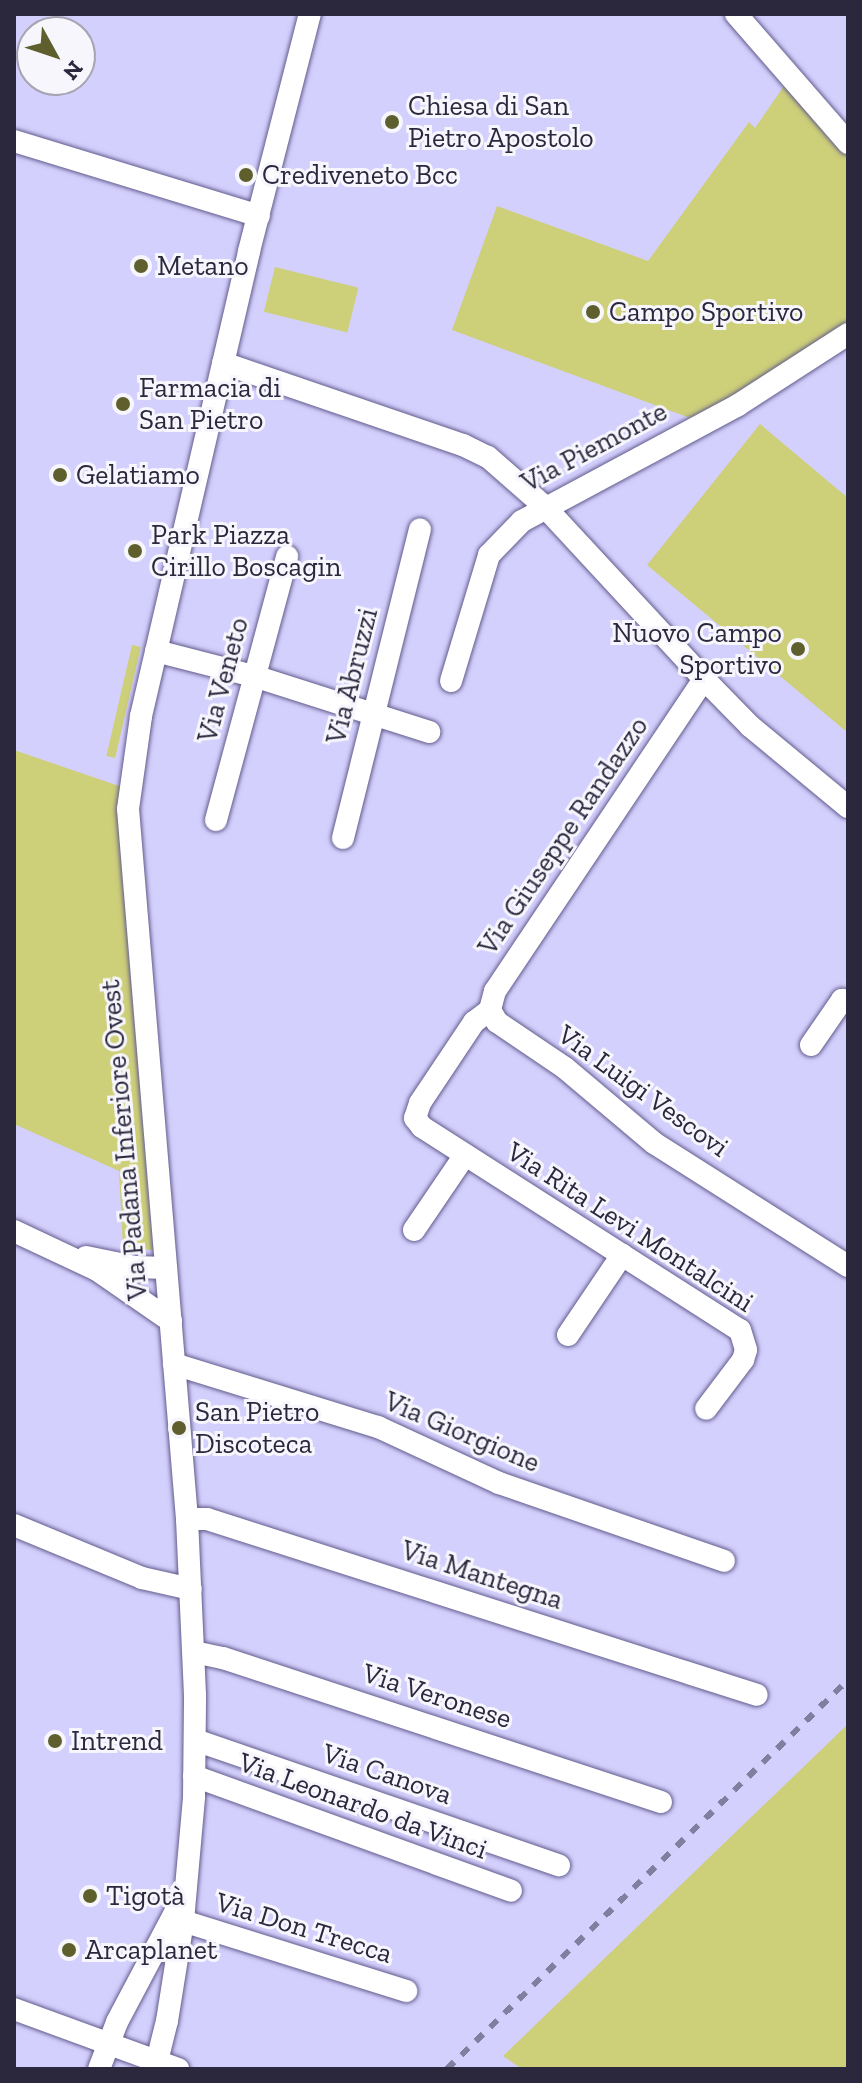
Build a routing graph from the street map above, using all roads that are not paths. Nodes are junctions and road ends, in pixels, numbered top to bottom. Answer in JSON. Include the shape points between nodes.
{"nodes":[{"id":1,"x":310,"y":14,"type":"edge"},
{"id":2,"x":736,"y":14,"type":"edge"},
{"id":3,"x":14,"y":141,"type":"edge"},
{"id":4,"x":848,"y":143,"type":"edge"},
{"id":5,"x":259,"y":216,"type":"junction"},
{"id":6,"x":848,"y":334,"type":"edge"},
{"id":7,"x":223,"y":363,"type":"junction"},
{"id":8,"x":544,"y":506,"type":"junction"},
{"id":9,"x":420,"y":529,"type":"dead end"},
{"id":10,"x":287,"y":556,"type":"dead end"},
{"id":11,"x":156,"y":651,"type":"junction"},
{"id":12,"x":257,"y":677,"type":"junction"},
{"id":13,"x":704,"y":679,"type":"junction"},
{"id":14,"x":451,"y":681,"type":"dead end"},
{"id":15,"x":374,"y":715,"type":"junction"},
{"id":16,"x":429,"y":732,"type":"dead end"},
{"id":17,"x":848,"y":807,"type":"edge"},
{"id":18,"x":216,"y":820,"type":"dead end"},
{"id":19,"x":343,"y":838,"type":"dead end"},
{"id":20,"x":848,"y":1003,"type":"edge"},
{"id":21,"x":490,"y":1010,"type":"junction"},
{"id":22,"x":811,"y":1045,"type":"dead end"},
{"id":23,"x":415,"y":1118,"type":"joint"},
{"id":24,"x":465,"y":1155,"type":"junction"},
{"id":25,"x":414,"y":1230,"type":"dead end"},
{"id":26,"x":14,"y":1231,"type":"edge"},
{"id":27,"x":62,"y":1252,"type":"junction"},
{"id":28,"x":622,"y":1255,"type":"junction"},
{"id":29,"x":848,"y":1266,"type":"edge"},
{"id":30,"x":166,"y":1268,"type":"junction"},
{"id":31,"x":171,"y":1321,"type":"junction"},
{"id":32,"x":568,"y":1335,"type":"dead end"},
{"id":33,"x":174,"y":1364,"type":"junction"},
{"id":34,"x":706,"y":1409,"type":"dead end"},
{"id":35,"x":187,"y":1519,"type":"junction"},
{"id":36,"x":14,"y":1525,"type":"edge"},
{"id":37,"x":724,"y":1561,"type":"dead end"},
{"id":38,"x":191,"y":1589,"type":"junction"},
{"id":39,"x":194,"y":1652,"type":"junction"},
{"id":40,"x":757,"y":1695,"type":"dead end"},
{"id":41,"x":195,"y":1740,"type":"junction"},
{"id":42,"x":194,"y":1776,"type":"junction"},
{"id":43,"x":661,"y":1802,"type":"dead end"},
{"id":44,"x":559,"y":1865,"type":"dead end"},
{"id":45,"x":186,"y":1890,"type":"junction"},
{"id":46,"x":511,"y":1891,"type":"dead end"},
{"id":47,"x":183,"y":1921,"type":"junction"},
{"id":48,"x":406,"y":1991,"type":"dead end"},
{"id":49,"x":14,"y":2009,"type":"edge"},
{"id":50,"x":109,"y":2042,"type":"junction"},
{"id":51,"x":163,"y":2066,"type":"edge"},
{"id":52,"x":99,"y":2069,"type":"edge"}],
"edges":[{"from":1,"to":5,"type":"street","name":"Via Padana Inferiore Ovest"},
{"from":2,"to":4,"type":"street"},
{"from":3,"to":5,"type":"street"},
{"from":5,"to":7,"type":"street","name":"Via Padana Inferiore Ovest"},
{"from":6,"to":8,"type":"street","name":"Via Piemonte","via":[[738,405]]},
{"from":7,"to":8,"type":"street","via":[[463,445],[507,471]]},
{"from":7,"to":11,"type":"street","name":"Via Padana Inferiore Ovest"},
{"from":8,"to":13,"type":"street"},
{"from":8,"to":14,"type":"street","name":"Via Piemonte","via":[[489,555]]},
{"from":9,"to":15,"type":"street","name":"Via Abruzzi"},
{"from":10,"to":12,"type":"street","name":"Via Veneto"},
{"from":11,"to":12,"type":"street"},
{"from":11,"to":30,"type":"street","name":"Via Padana Inferiore Ovest","via":[[133,756],[128,832]]},
{"from":12,"to":15,"type":"street"},
{"from":12,"to":18,"type":"street","name":"Via Veneto"},
{"from":13,"to":17,"type":"street","via":[[750,726]]},
{"from":13,"to":21,"type":"street","name":"Via Giuseppe Randazzo","via":[[495,991]]},
{"from":15,"to":16,"type":"street"},
{"from":15,"to":19,"type":"street","name":"Via Abruzzi"},
{"from":20,"to":22,"type":"street","via":[[842,1000]]},
{"from":21,"to":23,"type":"street","name":"Via Giuseppe Randazzo","via":[[474,1022]]},
{"from":21,"to":29,"type":"street","name":"Via Luigi Vescovi","via":[[497,1022],[565,1068],[654,1143]]},
{"from":23,"to":24,"type":"street","name":"Via Rita Levi Montalcini"},
{"from":24,"to":25,"type":"street"},
{"from":24,"to":28,"type":"street","name":"Via Rita Levi Montalcini"},
{"from":26,"to":27,"type":"street"},
{"from":27,"to":30,"type":"street"},
{"from":27,"to":31,"type":"street","via":[[114,1280]]},
{"from":28,"to":32,"type":"street"},
{"from":28,"to":34,"type":"street","name":"Via Rita Levi Montalcini","via":[[745,1337],[743,1360]]},
{"from":30,"to":31,"type":"street","name":"Via Padana Inferiore Ovest"},
{"from":31,"to":33,"type":"street","name":"Via Padana Inferiore Ovest"},
{"from":33,"to":35,"type":"street","name":"Via Padana Inferiore Ovest"},
{"from":33,"to":37,"type":"street","name":"Via Giorgione","via":[[378,1427],[499,1483]]},
{"from":35,"to":38,"type":"street","name":"Via Padana Inferiore Ovest"},
{"from":35,"to":40,"type":"street","name":"Via Mantegna","via":[[207,1519]]},
{"from":36,"to":38,"type":"street","via":[[142,1578]]},
{"from":38,"to":39,"type":"street","name":"Via Padana Inferiore Ovest"},
{"from":39,"to":41,"type":"street","name":"Via Padana Inferiore Ovest"},
{"from":39,"to":43,"type":"street","name":"Via Veronese"},
{"from":41,"to":42,"type":"street","name":"Via Padana Inferiore Ovest"},
{"from":41,"to":44,"type":"street","name":"Via Canova"},
{"from":42,"to":45,"type":"street","name":"Via Padana Inferiore Ovest"},
{"from":42,"to":46,"type":"street","name":"Via Leonardo da Vinci"},
{"from":45,"to":47,"type":"street","name":"Via Padana Inferiore Ovest"},
{"from":45,"to":50,"type":"street"},
{"from":47,"to":48,"type":"street","name":"Via Don Trecca"},
{"from":47,"to":51,"type":"street","name":"Via Padana Inferiore Ovest"},
{"from":49,"to":50,"type":"street"},
{"from":50,"to":51,"type":"street"},
{"from":50,"to":52,"type":"street"}]}
